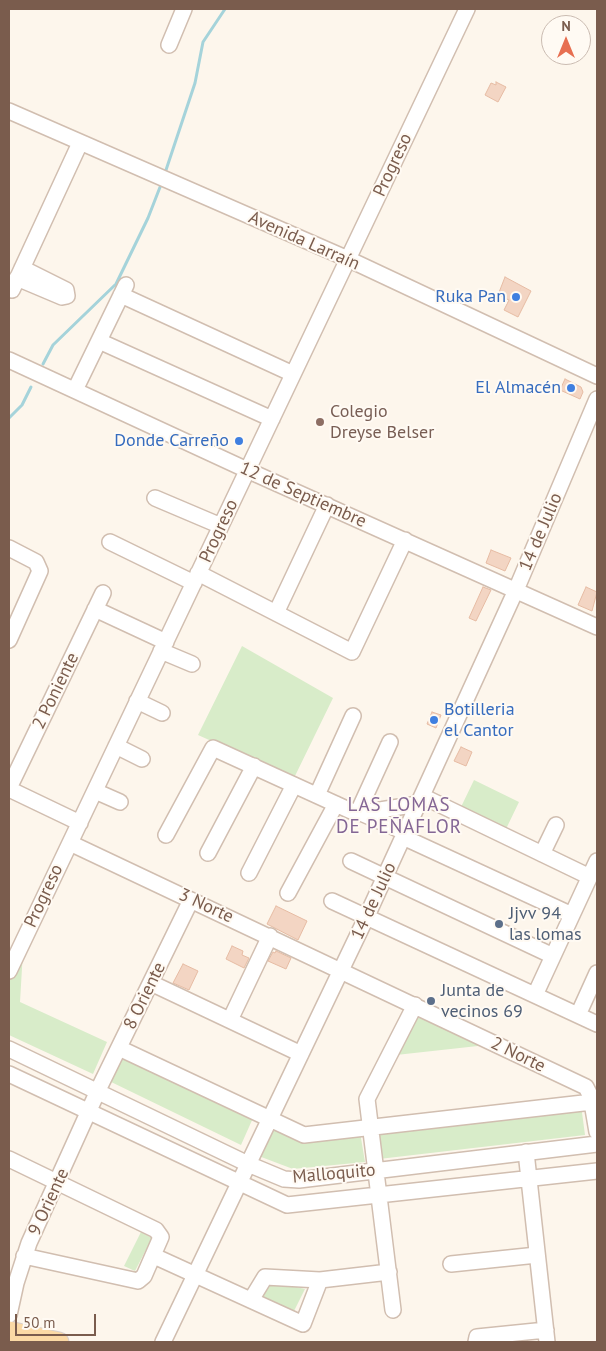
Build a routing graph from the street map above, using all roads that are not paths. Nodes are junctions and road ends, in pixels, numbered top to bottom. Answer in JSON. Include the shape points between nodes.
{"nodes":[{"id":1,"x":184,"y":9,"type":"edge"},
{"id":2,"x":467,"y":9,"type":"edge"},
{"id":3,"x":169,"y":45,"type":"dead end"},
{"id":4,"x":9,"y":111,"type":"edge"},
{"id":5,"x":80,"y":143,"type":"junction"},
{"id":6,"x":348,"y":259,"type":"junction"},
{"id":7,"x":17,"y":279,"type":"dead end"},
{"id":8,"x":99,"y":341,"type":"junction"},
{"id":9,"x":9,"y":360,"type":"edge"},
{"id":10,"x":293,"y":374,"type":"junction"},
{"id":11,"x":597,"y":376,"type":"edge"},
{"id":12,"x":75,"y":390,"type":"junction"},
{"id":13,"x":597,"y":399,"type":"edge"},
{"id":14,"x":272,"y":419,"type":"junction"},
{"id":15,"x":247,"y":470,"type":"junction"},
{"id":16,"x":155,"y":498,"type":"dead end"},
{"id":17,"x":327,"y":505,"type":"junction"},
{"id":18,"x":221,"y":526,"type":"junction"},
{"id":19,"x":405,"y":540,"type":"junction"},
{"id":20,"x":110,"y":542,"type":"dead end"},
{"id":21,"x":9,"y":548,"type":"edge"},
{"id":22,"x":196,"y":578,"type":"junction"},
{"id":23,"x":516,"y":590,"type":"junction"},
{"id":24,"x":103,"y":593,"type":"dead end"},
{"id":25,"x":95,"y":609,"type":"junction"},
{"id":26,"x":276,"y":613,"type":"junction"},
{"id":27,"x":597,"y":627,"type":"edge"},
{"id":28,"x":9,"y":640,"type":"edge"},
{"id":29,"x":164,"y":646,"type":"junction"},
{"id":30,"x":192,"y":664,"type":"dead end"},
{"id":31,"x":137,"y":701,"type":"junction"},
{"id":32,"x":162,"y":713,"type":"dead end"},
{"id":33,"x":353,"y":716,"type":"dead end"},
{"id":34,"x":390,"y":742,"type":"dead end"},
{"id":35,"x":116,"y":746,"type":"junction"},
{"id":36,"x":142,"y":759,"type":"dead end"},
{"id":37,"x":254,"y":766,"type":"junction"},
{"id":38,"x":294,"y":785,"type":"junction"},
{"id":39,"x":9,"y":789,"type":"edge"},
{"id":40,"x":95,"y":790,"type":"junction"},
{"id":41,"x":317,"y":795,"type":"junction"},
{"id":42,"x":420,"y":800,"type":"junction"},
{"id":43,"x":120,"y":802,"type":"dead end"},
{"id":44,"x":336,"y":804,"type":"junction"},
{"id":45,"x":359,"y":812,"type":"junction"},
{"id":46,"x":80,"y":823,"type":"junction"},
{"id":47,"x":556,"y":825,"type":"dead end"},
{"id":48,"x":166,"y":835,"type":"dead end"},
{"id":49,"x":404,"y":835,"type":"junction"},
{"id":50,"x":70,"y":843,"type":"junction"},
{"id":51,"x":208,"y":853,"type":"dead end"},
{"id":52,"x":542,"y":854,"type":"junction"},
{"id":53,"x":351,"y":861,"type":"dead end"},
{"id":54,"x":597,"y":861,"type":"edge"},
{"id":55,"x":249,"y":873,"type":"dead end"},
{"id":56,"x":385,"y":876,"type":"junction"},
{"id":57,"x":590,"y":877,"type":"junction"},
{"id":58,"x":288,"y":893,"type":"dead end"},
{"id":59,"x":192,"y":900,"type":"junction"},
{"id":60,"x":332,"y":901,"type":"dead end"},
{"id":61,"x":572,"y":916,"type":"junction"},
{"id":62,"x":366,"y":918,"type":"junction"},
{"id":63,"x":270,"y":936,"type":"junction"},
{"id":64,"x":553,"y":956,"type":"junction"},
{"id":65,"x":341,"y":970,"type":"junction"},
{"id":66,"x":9,"y":971,"type":"edge"},
{"id":67,"x":597,"y":973,"type":"edge"},
{"id":68,"x":151,"y":983,"type":"junction"},
{"id":69,"x":534,"y":995,"type":"junction"},
{"id":70,"x":415,"y":1005,"type":"junction"},
{"id":71,"x":578,"y":1015,"type":"junction"},
{"id":72,"x":230,"y":1020,"type":"junction"},
{"id":73,"x":597,"y":1024,"type":"edge"},
{"id":74,"x":119,"y":1048,"type":"junction"},
{"id":75,"x":9,"y":1049,"type":"edge"},
{"id":76,"x":301,"y":1054,"type":"junction"},
{"id":77,"x":9,"y":1074,"type":"edge"},
{"id":78,"x":98,"y":1092,"type":"junction"},
{"id":79,"x":592,"y":1102,"type":"junction"},
{"id":80,"x":90,"y":1112,"type":"junction"},
{"id":81,"x":270,"y":1120,"type":"junction"},
{"id":82,"x":371,"y":1128,"type":"junction"},
{"id":83,"x":597,"y":1132,"type":"edge"},
{"id":84,"x":597,"y":1144,"type":"edge"},
{"id":85,"x":526,"y":1152,"type":"junction"},
{"id":86,"x":9,"y":1159,"type":"edge"},
{"id":87,"x":248,"y":1164,"type":"junction"},
{"id":88,"x":376,"y":1171,"type":"junction"},
{"id":89,"x":597,"y":1171,"type":"edge"},
{"id":90,"x":529,"y":1179,"type":"junction"},
{"id":91,"x":58,"y":1183,"type":"junction"},
{"id":92,"x":239,"y":1184,"type":"junction"},
{"id":93,"x":379,"y":1196,"type":"junction"},
{"id":94,"x":537,"y":1255,"type":"junction"},
{"id":95,"x":24,"y":1256,"type":"junction"},
{"id":96,"x":154,"y":1256,"type":"junction"},
{"id":97,"x":451,"y":1264,"type":"dead end"},
{"id":98,"x":388,"y":1272,"type":"junction"},
{"id":99,"x":195,"y":1275,"type":"junction"},
{"id":100,"x":320,"y":1280,"type":"junction"},
{"id":101,"x":251,"y":1300,"type":"junction"},
{"id":102,"x":393,"y":1310,"type":"dead end"},
{"id":103,"x":9,"y":1315,"type":"edge"},
{"id":104,"x":9,"y":1331,"type":"edge"},
{"id":105,"x":546,"y":1336,"type":"edge"},
{"id":106,"x":59,"y":1342,"type":"edge"},
{"id":107,"x":163,"y":1342,"type":"edge"},
{"id":108,"x":476,"y":1342,"type":"edge"}],
"edges":[{"from":1,"to":3,"type":"street"},
{"from":2,"to":6,"type":"street","name":"Progreso"},
{"from":4,"to":5,"type":"street","name":"Avenida Larraín"},
{"from":5,"to":6,"type":"street","name":"Avenida Larraín"},
{"from":5,"to":7,"type":"street"},
{"from":6,"to":10,"type":"street","name":"Progreso"},
{"from":6,"to":11,"type":"street","name":"Avenida Larraín"},
{"from":8,"to":10,"type":"street","via":[[123,290]]},
{"from":8,"to":12,"type":"street"},
{"from":8,"to":14,"type":"street"},
{"from":9,"to":12,"type":"street","name":"12 de Septiembre"},
{"from":10,"to":14,"type":"street","name":"Progreso"},
{"from":12,"to":15,"type":"street","name":"12 de Septiembre"},
{"from":13,"to":23,"type":"street","name":"14 de Julio"},
{"from":14,"to":15,"type":"street","name":"Progreso"},
{"from":15,"to":17,"type":"street","name":"12 de Septiembre"},
{"from":15,"to":18,"type":"street","name":"Progreso"},
{"from":16,"to":18,"type":"street"},
{"from":17,"to":19,"type":"street","name":"12 de Septiembre"},
{"from":17,"to":26,"type":"street"},
{"from":18,"to":22,"type":"street","name":"Progreso"},
{"from":19,"to":23,"type":"street","name":"12 de Septiembre"},
{"from":19,"to":26,"type":"street","via":[[352,652]]},
{"from":20,"to":22,"type":"street"},
{"from":21,"to":28,"type":"street","via":[[34,560],[40,567],[40,574]]},
{"from":22,"to":26,"type":"street"},
{"from":22,"to":29,"type":"street","name":"Progreso"},
{"from":23,"to":27,"type":"street","name":"12 de Septiembre"},
{"from":23,"to":42,"type":"street","name":"14 de Julio"},
{"from":24,"to":25,"type":"street","name":"2 Poniente"},
{"from":25,"to":29,"type":"street"},
{"from":25,"to":39,"type":"street","name":"2 Poniente"},
{"from":29,"to":30,"type":"street"},
{"from":29,"to":31,"type":"street","name":"Progreso"},
{"from":31,"to":32,"type":"street"},
{"from":31,"to":35,"type":"street","name":"Progreso"},
{"from":33,"to":41,"type":"street"},
{"from":34,"to":45,"type":"street"},
{"from":35,"to":36,"type":"street"},
{"from":35,"to":40,"type":"street","name":"Progreso"},
{"from":37,"to":38,"type":"street"},
{"from":37,"to":48,"type":"street","via":[[213,748]]},
{"from":37,"to":51,"type":"street"},
{"from":38,"to":41,"type":"street"},
{"from":38,"to":55,"type":"street"},
{"from":39,"to":46,"type":"street"},
{"from":40,"to":43,"type":"street"},
{"from":40,"to":46,"type":"street","name":"Progreso"},
{"from":41,"to":44,"type":"street"},
{"from":42,"to":45,"type":"street"},
{"from":42,"to":49,"type":"street","name":"14 de Julio"},
{"from":42,"to":52,"type":"street"},
{"from":44,"to":45,"type":"street"},
{"from":44,"to":58,"type":"street"},
{"from":45,"to":49,"type":"street"},
{"from":46,"to":50,"type":"street","name":"Progreso"},
{"from":47,"to":52,"type":"street"},
{"from":49,"to":56,"type":"street","name":"14 de Julio"},
{"from":49,"to":61,"type":"street"},
{"from":50,"to":59,"type":"street","name":"3 Norte"},
{"from":50,"to":66,"type":"street","name":"Progreso"},
{"from":52,"to":57,"type":"street"},
{"from":53,"to":56,"type":"street"},
{"from":54,"to":57,"type":"street"},
{"from":56,"to":62,"type":"street","name":"14 de Julio"},
{"from":56,"to":64,"type":"street"},
{"from":57,"to":61,"type":"street"},
{"from":59,"to":63,"type":"street","name":"3 Norte"},
{"from":59,"to":68,"type":"street","name":"8 Oriente"},
{"from":60,"to":62,"type":"street"},
{"from":61,"to":64,"type":"street"},
{"from":62,"to":65,"type":"street","name":"14 de Julio"},
{"from":62,"to":69,"type":"street"},
{"from":63,"to":65,"type":"street","name":"3 Norte"},
{"from":63,"to":72,"type":"street"},
{"from":64,"to":69,"type":"street"},
{"from":65,"to":70,"type":"street","name":"2 Norte"},
{"from":65,"to":76,"type":"street","name":"14 de Julio"},
{"from":67,"to":71,"type":"street"},
{"from":68,"to":72,"type":"street"},
{"from":68,"to":74,"type":"street","name":"8 Oriente"},
{"from":69,"to":71,"type":"street"},
{"from":70,"to":79,"type":"street","name":"2 Norte","via":[[586,1087]]},
{"from":70,"to":82,"type":"street","via":[[367,1099]]},
{"from":71,"to":73,"type":"street"},
{"from":72,"to":76,"type":"street"},
{"from":74,"to":78,"type":"street","name":"8 Oriente"},
{"from":74,"to":81,"type":"street"},
{"from":75,"to":78,"type":"street","name":"Malloquito"},
{"from":76,"to":81,"type":"street","name":"14 de Julio"},
{"from":77,"to":80,"type":"street"},
{"from":78,"to":80,"type":"street","name":"9 Oriente"},
{"from":78,"to":87,"type":"street","name":"Malloquito"},
{"from":79,"to":82,"type":"street"},
{"from":79,"to":83,"type":"street"},
{"from":80,"to":91,"type":"street","name":"9 Oriente"},
{"from":80,"to":92,"type":"street"},
{"from":81,"to":82,"type":"street","via":[[304,1135]]},
{"from":81,"to":87,"type":"street","name":"14 de Julio"},
{"from":82,"to":88,"type":"street"},
{"from":84,"to":85,"type":"street","name":"Malloquito"},
{"from":85,"to":88,"type":"street","name":"Malloquito"},
{"from":85,"to":90,"type":"street"},
{"from":86,"to":91,"type":"street"},
{"from":87,"to":88,"type":"street","name":"Malloquito","via":[[284,1179],[299,1180]]},
{"from":87,"to":92,"type":"street","name":"14 de Julio"},
{"from":88,"to":93,"type":"street"},
{"from":89,"to":90,"type":"street"},
{"from":90,"to":93,"type":"street"},
{"from":90,"to":94,"type":"street"},
{"from":91,"to":95,"type":"street","name":"9 Oriente"},
{"from":91,"to":96,"type":"street","via":[[156,1230],[161,1240]]},
{"from":92,"to":93,"type":"street","via":[[290,1206]]},
{"from":92,"to":99,"type":"street","name":"14 de Julio"},
{"from":93,"to":98,"type":"street"},
{"from":94,"to":97,"type":"street"},
{"from":94,"to":105,"type":"street"},
{"from":95,"to":96,"type":"street","via":[[138,1281],[143,1278]]},
{"from":95,"to":103,"type":"street","name":"9 Oriente"},
{"from":96,"to":99,"type":"street"},
{"from":98,"to":100,"type":"street"},
{"from":98,"to":102,"type":"street"},
{"from":99,"to":101,"type":"street"},
{"from":99,"to":107,"type":"street","name":"14 de Julio"},
{"from":100,"to":101,"type":"street","via":[[265,1277]]},
{"from":100,"to":101,"type":"street","via":[[303,1324]]},
{"from":104,"to":106,"type":"main road"},
{"from":105,"to":108,"type":"street","via":[[477,1337]]}]}
